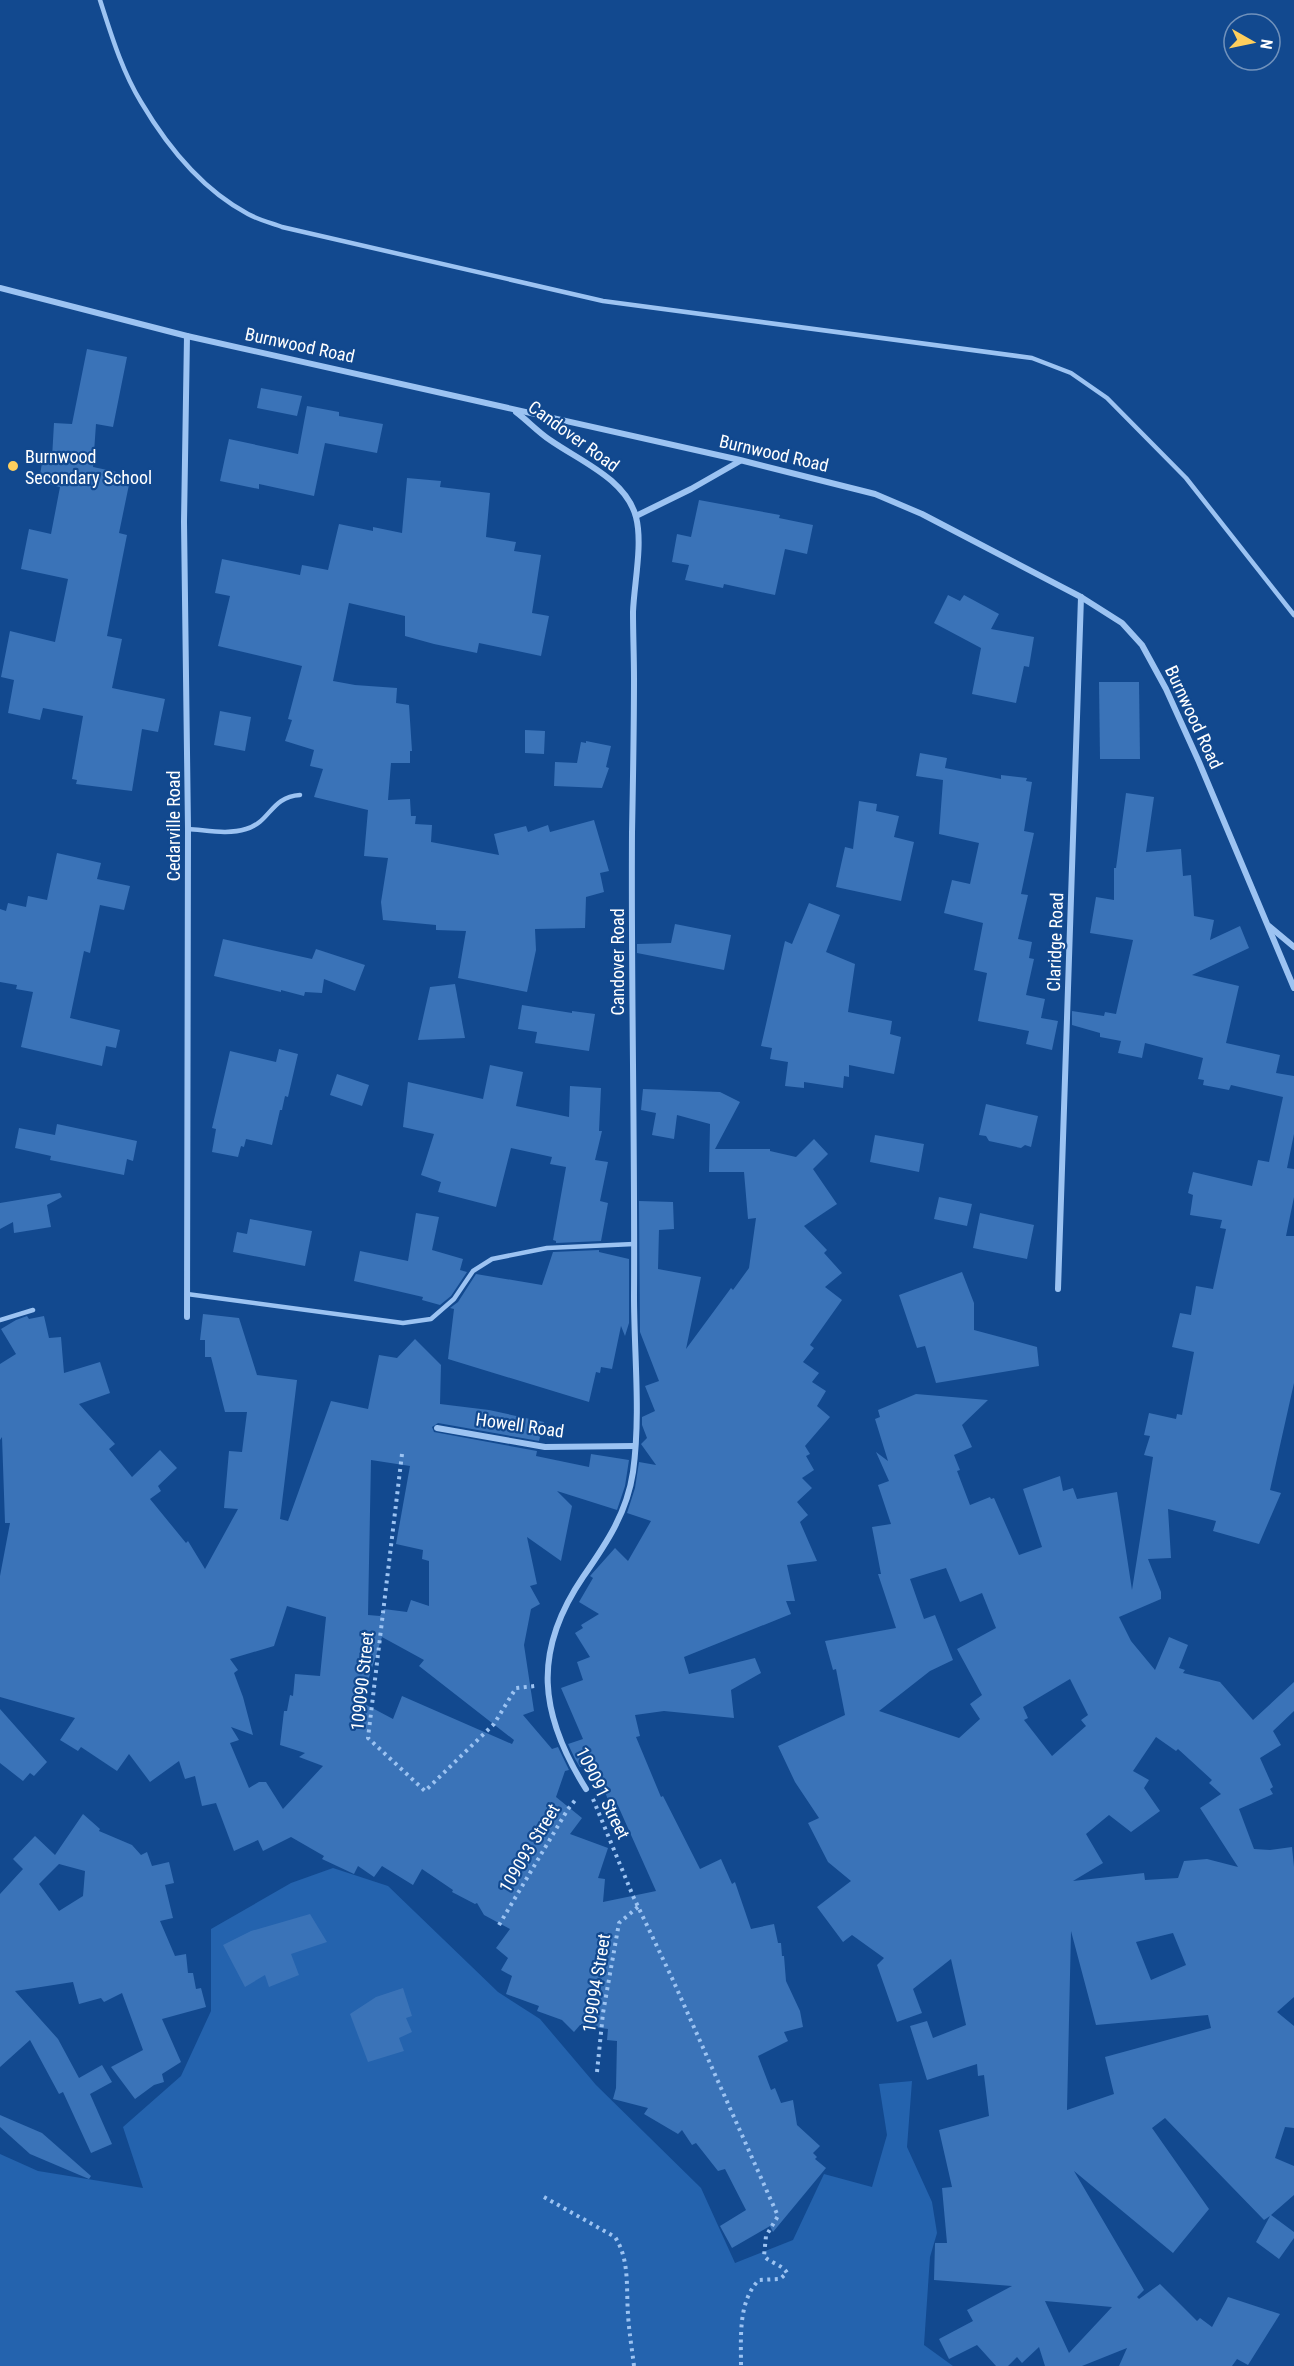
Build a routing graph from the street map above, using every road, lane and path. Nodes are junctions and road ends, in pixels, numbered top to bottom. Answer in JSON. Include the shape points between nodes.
{"nodes":[{"id":1,"x":100,"y":0,"type":"edge"},
{"id":2,"x":0,"y":288,"type":"edge"},
{"id":3,"x":187,"y":336,"type":"junction"},
{"id":4,"x":514,"y":410,"type":"junction"},
{"id":5,"x":740,"y":460,"type":"junction"},
{"id":6,"x":636,"y":516,"type":"junction"},
{"id":7,"x":1081,"y":597,"type":"junction"},
{"id":8,"x":1294,"y":615,"type":"edge"},
{"id":9,"x":300,"y":795,"type":"dead end"},
{"id":10,"x":188,"y":829,"type":"junction"},
{"id":11,"x":1266,"y":923,"type":"junction"},
{"id":12,"x":1294,"y":947,"type":"edge"},
{"id":13,"x":1294,"y":988,"type":"edge"},
{"id":14,"x":634,"y":1244,"type":"junction"},
{"id":15,"x":1058,"y":1289,"type":"dead end"},
{"id":16,"x":186,"y":1294,"type":"junction"},
{"id":17,"x":33,"y":1310,"type":"dead end"},
{"id":18,"x":187,"y":1317,"type":"dead end"},
{"id":19,"x":0,"y":1320,"type":"edge"},
{"id":20,"x":636,"y":1408,"type":"joint"},
{"id":21,"x":437,"y":1428,"type":"dead end"},
{"id":22,"x":635,"y":1446,"type":"junction"},
{"id":23,"x":402,"y":1454,"type":"dead end"},
{"id":24,"x":546,"y":1684,"type":"junction"},
{"id":25,"x":586,"y":1789,"type":"junction"},
{"id":26,"x":639,"y":1906,"type":"junction"},
{"id":27,"x":499,"y":1925,"type":"dead end"},
{"id":28,"x":597,"y":2072,"type":"dead end"},
{"id":29,"x":544,"y":2197,"type":"dead end"},
{"id":30,"x":634,"y":2366,"type":"edge"},
{"id":31,"x":741,"y":2366,"type":"edge"}],
"edges":[{"from":1,"to":8,"type":"lane","via":[[136,92],[177,154],[215,192],[249,214],[282,227],[603,301],[1032,358],[1071,373],[1107,398],[1186,478]]},
{"from":2,"to":3,"type":"street","name":"Burnwood Road"},
{"from":3,"to":4,"type":"street","name":"Burnwood Road"},
{"from":3,"to":10,"type":"street","name":"Cedarville Road","via":[[184,522]]},
{"from":4,"to":5,"type":"street","name":"Burnwood Road"},
{"from":4,"to":6,"type":"street","name":"Candover Road","via":[[549,439],[615,483]]},
{"from":5,"to":6,"type":"street"},
{"from":5,"to":7,"type":"street","name":"Burnwood Road","via":[[875,494],[922,514]]},
{"from":6,"to":14,"type":"street","name":"Candover Road","via":[[631,962]]},
{"from":7,"to":11,"type":"street","name":"Burnwood Road","via":[[1122,622],[1142,645],[1194,751]]},
{"from":7,"to":15,"type":"street","name":"Claridge Road"},
{"from":9,"to":10,"type":"lane","via":[[280,800],[257,824],[245,830]]},
{"from":10,"to":16,"type":"street","name":"Cedarville Road"},
{"from":11,"to":12,"type":"street"},
{"from":11,"to":13,"type":"street","name":"Burnwood Road"},
{"from":14,"to":16,"type":"lane","via":[[547,1248],[492,1259],[473,1271],[454,1299],[431,1319],[403,1323]]},
{"from":14,"to":20,"type":"street","name":"Candover Road"},
{"from":16,"to":18,"type":"street","name":"Cedarville Road"},
{"from":17,"to":19,"type":"lane"},
{"from":20,"to":22,"type":"street","name":"109091 Street"},
{"from":21,"to":22,"type":"street","name":"Howell Road","via":[[544,1446]]},
{"from":22,"to":24,"type":"street","name":"109091 Street","via":[[625,1509],[557,1625]]},
{"from":23,"to":24,"type":"path","name":"109090 Street","via":[[368,1738],[425,1791],[494,1724],[516,1688]]},
{"from":24,"to":25,"type":"street","name":"109091 Street","via":[[567,1753]]},
{"from":25,"to":26,"type":"path","name":"109091 Street"},
{"from":25,"to":27,"type":"path","name":"109093 Street","via":[[567,1809]]},
{"from":26,"to":28,"type":"path","name":"109094 Street","via":[[619,1923]]},
{"from":26,"to":31,"type":"path","name":"109091 Street","via":[[778,2216],[766,2236],[764,2256],[787,2272],[780,2279],[759,2280],[749,2291],[742,2319]]},
{"from":29,"to":30,"type":"path","via":[[615,2237],[622,2247]]}]}
